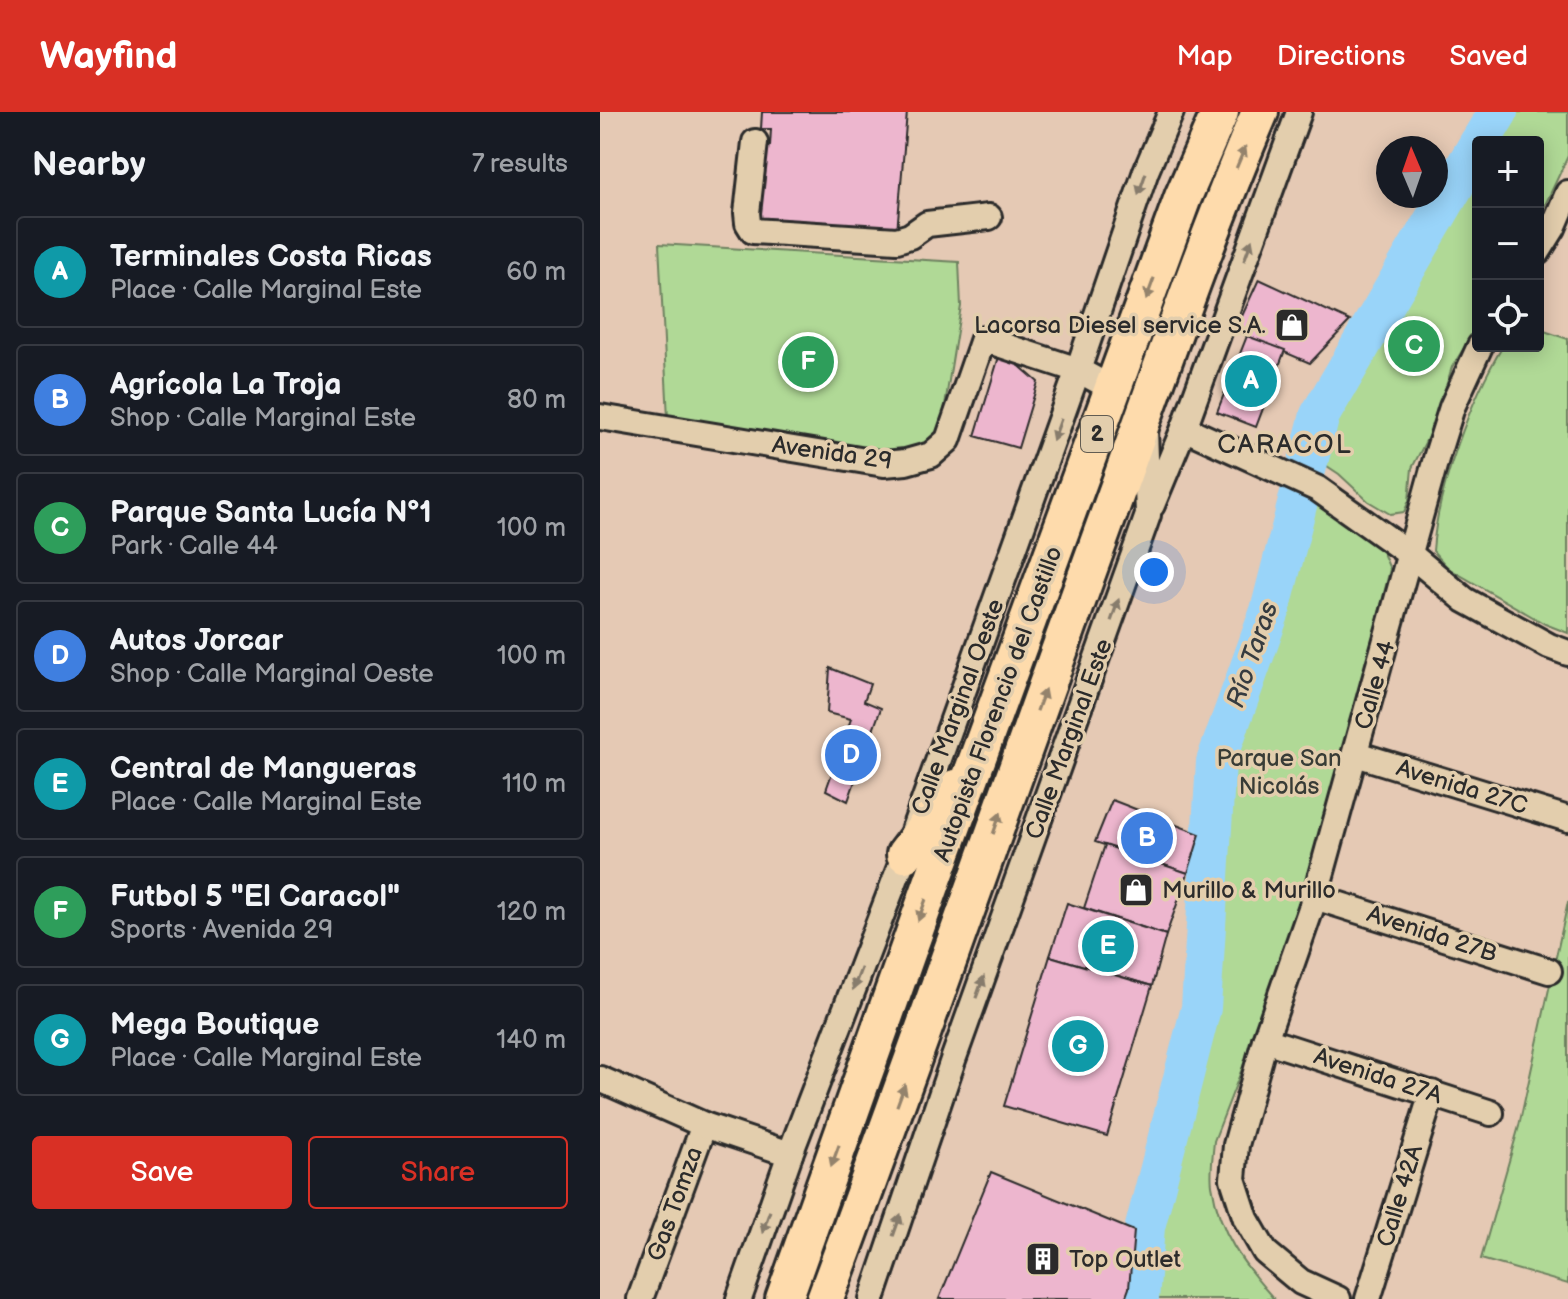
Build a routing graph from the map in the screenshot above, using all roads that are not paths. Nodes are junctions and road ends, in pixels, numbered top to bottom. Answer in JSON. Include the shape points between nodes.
{"nodes":[{"id":1,"x":1171,"y":112,"type":"edge"},
{"id":2,"x":1220,"y":112,"type":"edge"},
{"id":3,"x":1260,"y":112,"type":"edge"},
{"id":4,"x":1299,"y":112,"type":"edge"},
{"id":5,"x":755,"y":142,"type":"dead end"},
{"id":6,"x":1568,"y":193,"type":"edge"},
{"id":7,"x":989,"y":217,"type":"dead end"},
{"id":8,"x":1560,"y":230,"type":"edge"},
{"id":9,"x":1544,"y":246,"type":"edge"},
{"id":10,"x":1477,"y":352,"type":"edge"},
{"id":11,"x":1078,"y":370,"type":"junction"},
{"id":12,"x":1113,"y":389,"type":"junction"},
{"id":13,"x":1145,"y":412,"type":"junction"},
{"id":14,"x":600,"y":417,"type":"edge"},
{"id":15,"x":1184,"y":428,"type":"junction"},
{"id":16,"x":1148,"y":515,"type":"junction"},
{"id":17,"x":1411,"y":555,"type":"junction"},
{"id":18,"x":1568,"y":653,"type":"edge"},
{"id":19,"x":1356,"y":754,"type":"junction"},
{"id":20,"x":978,"y":758,"type":"junction"},
{"id":21,"x":1568,"y":819,"type":"edge"},
{"id":22,"x":905,"y":854,"type":"junction"},
{"id":23,"x":1315,"y":897,"type":"junction"},
{"id":24,"x":1549,"y":971,"type":"dead end"},
{"id":25,"x":1265,"y":1040,"type":"junction"},
{"id":26,"x":600,"y":1079,"type":"edge"},
{"id":27,"x":1432,"y":1093,"type":"junction"},
{"id":28,"x":1491,"y":1113,"type":"dead end"},
{"id":29,"x":704,"y":1125,"type":"junction"},
{"id":30,"x":790,"y":1154,"type":"junction"},
{"id":31,"x":640,"y":1299,"type":"edge"},
{"id":32,"x":739,"y":1299,"type":"edge"},
{"id":33,"x":784,"y":1299,"type":"edge"},
{"id":34,"x":825,"y":1299,"type":"edge"},
{"id":35,"x":872,"y":1299,"type":"edge"},
{"id":36,"x":1338,"y":1299,"type":"edge"},
{"id":37,"x":1368,"y":1299,"type":"edge"}],
"edges":[{"from":1,"to":11,"type":"street","name":"Calle Marginal Oeste","one_way":true},
{"from":2,"to":12,"type":"highway","name":"Autopista Florencio del Castillo","number":"2","one_way":true},
{"from":13,"to":3,"type":"highway","name":"Autopista Florencio del Castillo","number":"2","one_way":true},
{"from":15,"to":4,"type":"street","one_way":true},
{"from":5,"to":7,"type":"street","via":[[747,213],[753,231],[897,240],[927,224]]},
{"from":6,"to":8,"type":"street"},
{"from":8,"to":9,"type":"street"},
{"from":10,"to":17,"type":"street","name":"Calle 44","via":[[1452,407]]},
{"from":11,"to":12,"type":"street"},
{"from":11,"to":14,"type":"street","name":"Avenida 29","via":[[983,339],[948,440],[931,455],[906,462],[884,464]]},
{"from":11,"to":22,"type":"street","name":"Calle Marginal Oeste","one_way":true},
{"from":12,"to":20,"type":"highway","name":"Autopista Florencio del Castillo","number":"2"},
{"from":13,"to":16,"type":"street","name":"Calle Marginal Este"},
{"from":34,"to":13,"type":"highway","name":"Autopista Florencio del Castillo","number":"2","one_way":true},
{"from":15,"to":16,"type":"street"},
{"from":15,"to":17,"type":"street","via":[[1318,489]]},
{"from":35,"to":16,"type":"street","name":"Calle Marginal Este","one_way":true},
{"from":17,"to":18,"type":"street","via":[[1465,600]]},
{"from":17,"to":19,"type":"street","name":"Calle 44"},
{"from":19,"to":21,"type":"street","name":"Avenida 27C"},
{"from":19,"to":23,"type":"street","name":"Calle 44"},
{"from":20,"to":22,"type":"highway"},
{"from":20,"to":33,"type":"highway","name":"Autopista Florencio del Castillo","number":"2","one_way":true},
{"from":22,"to":30,"type":"street","name":"Calle Marginal Oeste","one_way":true},
{"from":23,"to":24,"type":"street","name":"Avenida 27B"},
{"from":23,"to":25,"type":"street","name":"Calle 44"},
{"from":25,"to":27,"type":"street","name":"Avenida 27A"},
{"from":25,"to":36,"type":"street","name":"Calle 44","via":[[1236,1145],[1233,1179],[1246,1219],[1265,1252],[1301,1282]]},
{"from":26,"to":29,"type":"street","name":"Gas Tomza"},
{"from":27,"to":28,"type":"street","name":"Avenida 27A"},
{"from":27,"to":37,"type":"street","name":"Calle 42A"},
{"from":29,"to":30,"type":"street"},
{"from":29,"to":31,"type":"street","name":"Gas Tomza"},
{"from":30,"to":32,"type":"street","name":"Calle Marginal Oeste","one_way":true}]}
